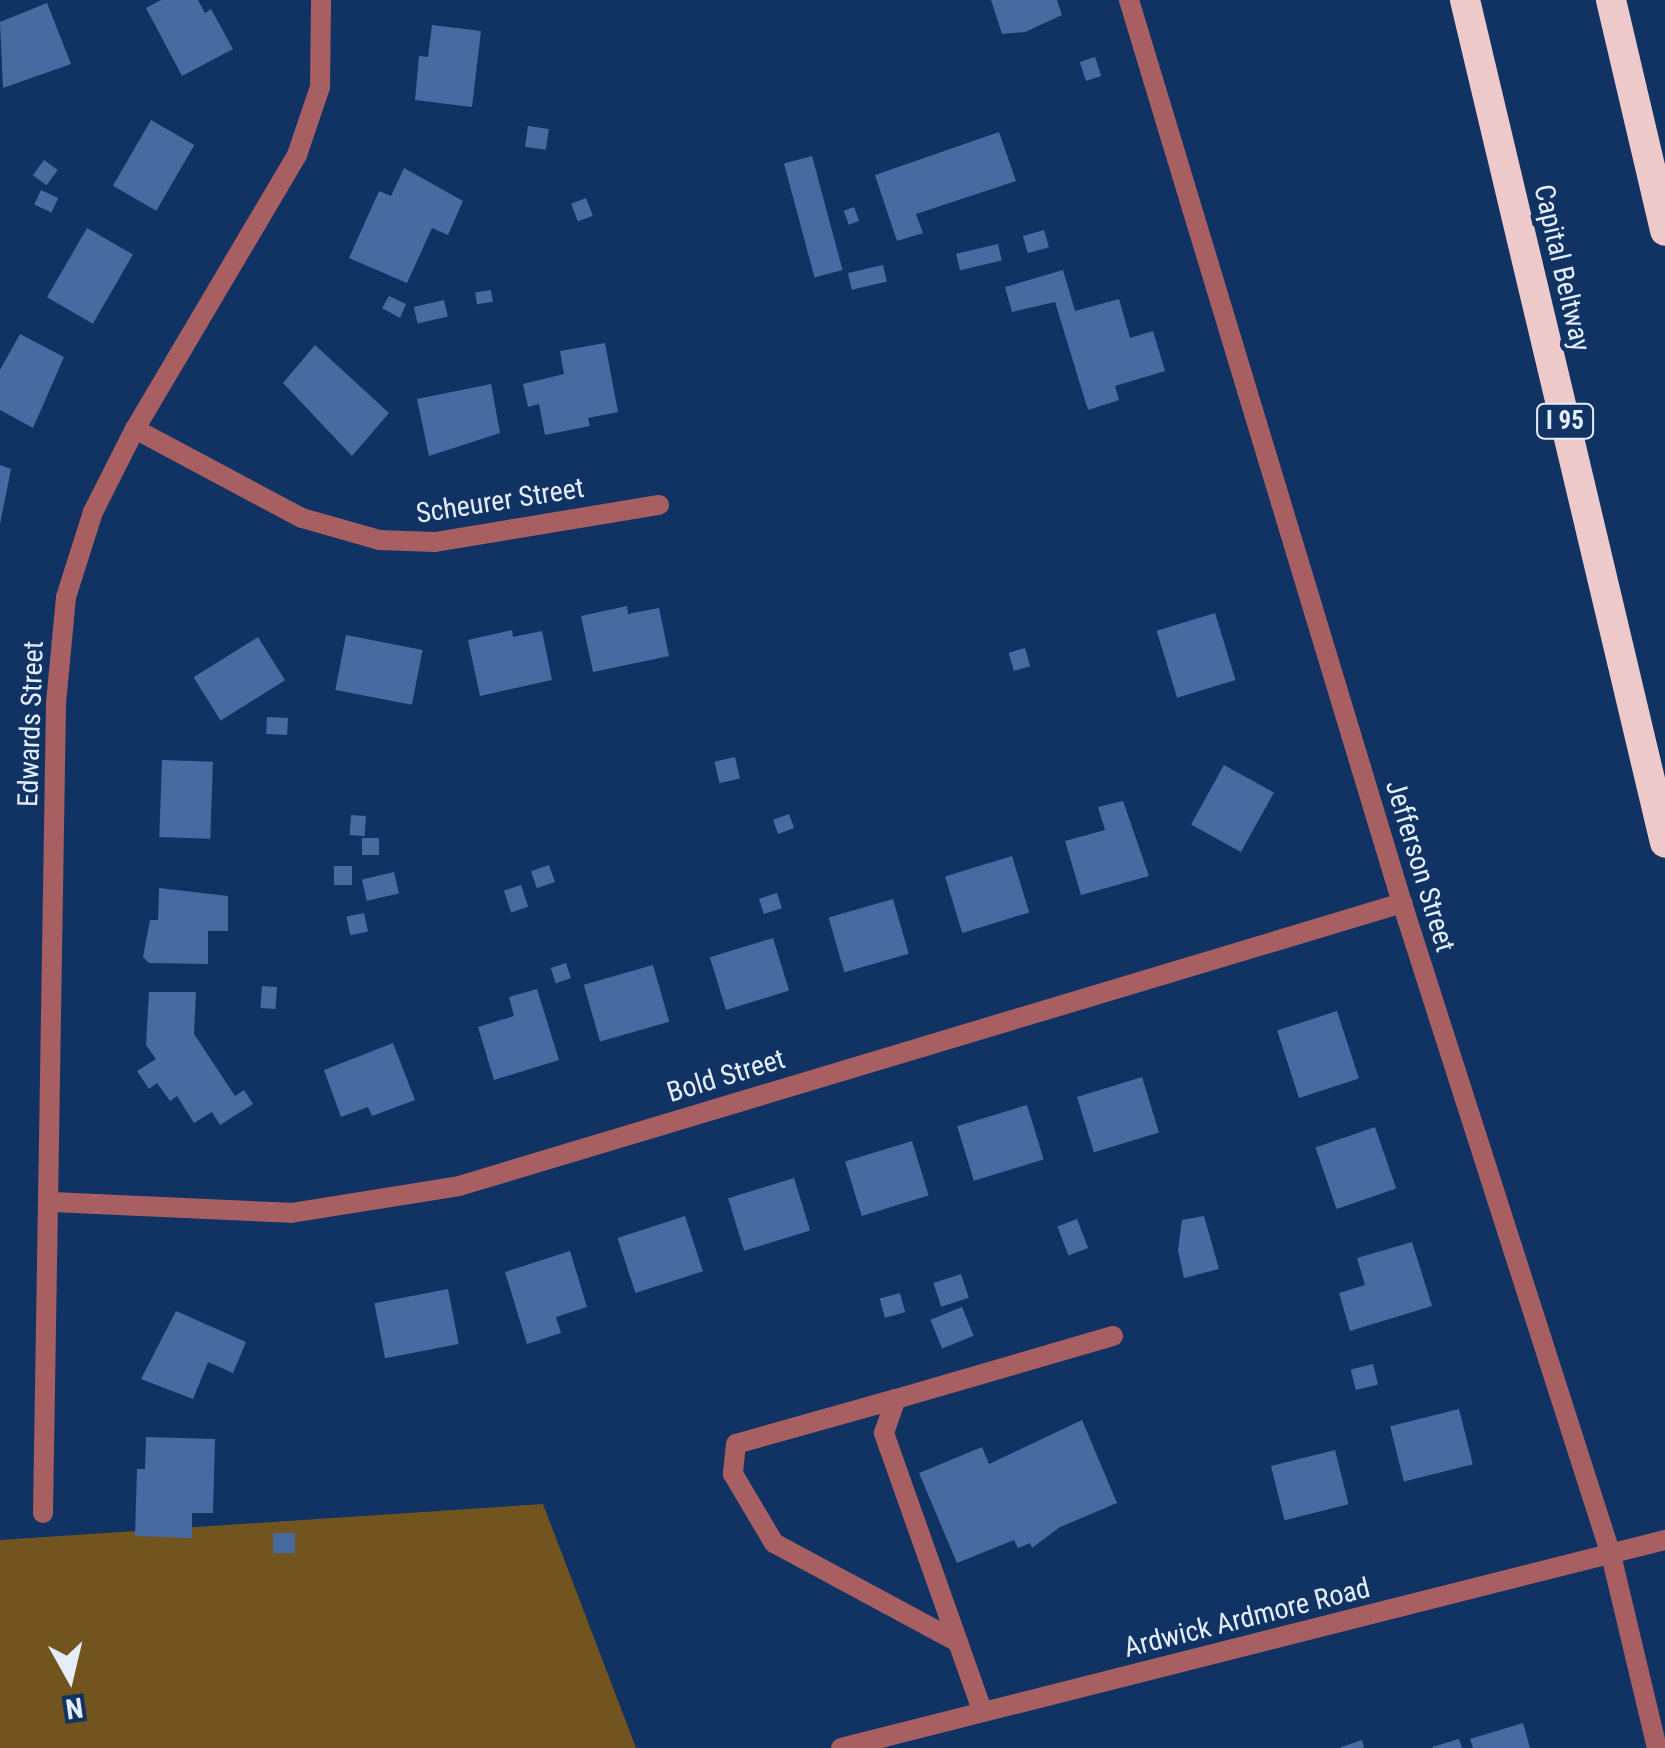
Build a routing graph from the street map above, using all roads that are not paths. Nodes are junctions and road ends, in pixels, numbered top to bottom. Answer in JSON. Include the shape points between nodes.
{"nodes":[{"id":1,"x":322,"y":0,"type":"edge"},
{"id":2,"x":1129,"y":0,"type":"edge"},
{"id":3,"x":1464,"y":0,"type":"edge"},
{"id":4,"x":1611,"y":0,"type":"edge"},
{"id":5,"x":1665,"y":231,"type":"edge"},
{"id":6,"x":134,"y":430,"type":"junction"},
{"id":7,"x":659,"y":505,"type":"dead end"},
{"id":8,"x":1665,"y":843,"type":"edge"},
{"id":9,"x":1402,"y":903,"type":"junction"},
{"id":10,"x":52,"y":1202,"type":"junction"},
{"id":11,"x":1113,"y":1336,"type":"dead end"},
{"id":12,"x":896,"y":1399,"type":"junction"},
{"id":13,"x":43,"y":1513,"type":"dead end"},
{"id":14,"x":1665,"y":1540,"type":"edge"},
{"id":15,"x":1612,"y":1556,"type":"junction"},
{"id":16,"x":958,"y":1642,"type":"junction"},
{"id":17,"x":982,"y":1710,"type":"junction"},
{"id":18,"x":842,"y":1748,"type":"edge"},
{"id":19,"x":1657,"y":1748,"type":"edge"}],
"edges":[{"from":1,"to":6,"type":"street","name":"Edwards Street","via":[[320,87],[297,155]]},
{"from":2,"to":9,"type":"street","name":"Jefferson Street"},
{"from":3,"to":8,"type":"highway","name":"Capital Beltway","number":"I 95"},
{"from":4,"to":5,"type":"highway"},
{"from":6,"to":7,"type":"street","name":"Scheurer Street","via":[[302,518],[379,540],[435,542]]},
{"from":6,"to":10,"type":"street","name":"Edwards Street","via":[[74,557],[59,655]]},
{"from":9,"to":10,"type":"street","name":"Bold Street","via":[[458,1186],[291,1213]]},
{"from":9,"to":15,"type":"street","name":"Jefferson Street"},
{"from":10,"to":13,"type":"street","name":"Edwards Street"},
{"from":11,"to":12,"type":"street"},
{"from":12,"to":16,"type":"street","via":[[884,1433]]},
{"from":12,"to":16,"type":"street","via":[[736,1444],[733,1474],[774,1543]]},
{"from":14,"to":15,"type":"street","name":"Ardwick Ardmore Road"},
{"from":15,"to":17,"type":"street","name":"Ardwick Ardmore Road"},
{"from":15,"to":19,"type":"street","name":"Jefferson Street"},
{"from":16,"to":17,"type":"street"},
{"from":17,"to":18,"type":"street","name":"Ardwick Ardmore Road"}]}
